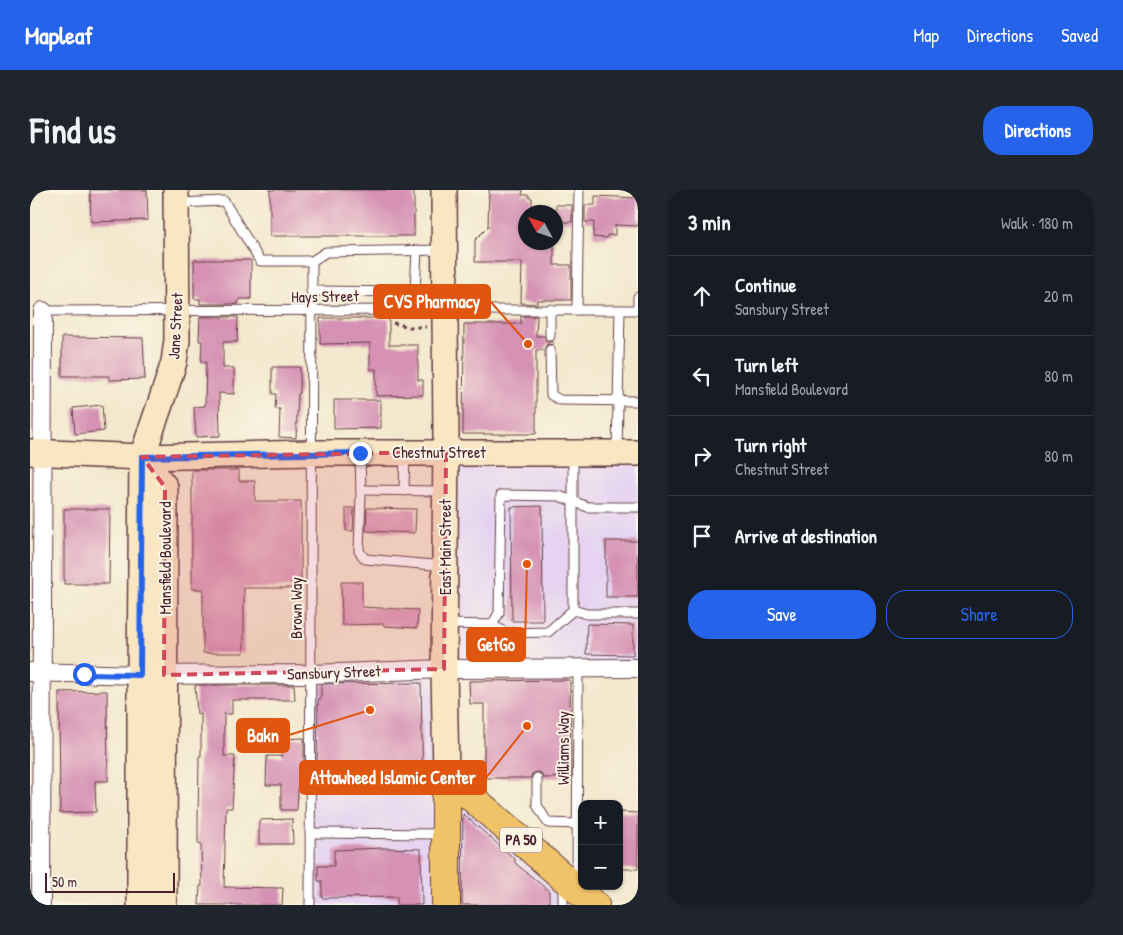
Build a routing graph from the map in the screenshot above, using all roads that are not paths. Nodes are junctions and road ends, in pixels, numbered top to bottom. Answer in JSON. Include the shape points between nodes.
{"nodes":[{"id":1,"x":444,"y":190,"type":"edge"},
{"id":2,"x":579,"y":190,"type":"edge"},
{"id":3,"x":176,"y":196,"type":"edge"},
{"id":4,"x":417,"y":250,"type":"junction"},
{"id":5,"x":444,"y":250,"type":"junction"},
{"id":6,"x":312,"y":261,"type":"junction"},
{"id":7,"x":311,"y":291,"type":"junction"},
{"id":8,"x":638,"y":297,"type":"edge"},
{"id":9,"x":446,"y":309,"type":"junction"},
{"id":10,"x":550,"y":309,"type":"junction"},
{"id":11,"x":577,"y":310,"type":"junction"},
{"id":12,"x":620,"y":310,"type":"junction"},
{"id":13,"x":638,"y":310,"type":"edge"},
{"id":14,"x":43,"y":311,"type":"joint"},
{"id":15,"x":177,"y":311,"type":"junction"},
{"id":16,"x":311,"y":311,"type":"junction"},
{"id":17,"x":550,"y":336,"type":"dead end"},
{"id":18,"x":550,"y":350,"type":"dead end"},
{"id":19,"x":618,"y":400,"type":"junction"},
{"id":20,"x":638,"y":401,"type":"edge"},
{"id":21,"x":37,"y":452,"type":"edge"},
{"id":22,"x":406,"y":452,"type":"junction"},
{"id":23,"x":446,"y":452,"type":"junction"},
{"id":24,"x":311,"y":453,"type":"junction"},
{"id":25,"x":360,"y":453,"type":"junction"},
{"id":26,"x":573,"y":453,"type":"junction"},
{"id":27,"x":628,"y":453,"type":"edge"},
{"id":28,"x":142,"y":457,"type":"junction"},
{"id":29,"x":361,"y":490,"type":"junction"},
{"id":30,"x":404,"y":490,"type":"junction"},
{"id":31,"x":445,"y":491,"type":"junction"},
{"id":32,"x":573,"y":501,"type":"junction"},
{"id":33,"x":638,"y":507,"type":"edge"},
{"id":34,"x":445,"y":566,"type":"junction"},
{"id":35,"x":573,"y":610,"type":"junction"},
{"id":36,"x":638,"y":614,"type":"edge"},
{"id":37,"x":445,"y":624,"type":"junction"},
{"id":38,"x":492,"y":625,"type":"junction"},
{"id":39,"x":578,"y":668,"type":"junction"},
{"id":40,"x":638,"y":668,"type":"edge"},
{"id":41,"x":444,"y":669,"type":"junction"},
{"id":42,"x":35,"y":672,"type":"edge"},
{"id":43,"x":311,"y":674,"type":"junction"},
{"id":44,"x":140,"y":675,"type":"junction"},
{"id":45,"x":164,"y":675,"type":"junction"},
{"id":46,"x":446,"y":775,"type":"junction"},
{"id":47,"x":537,"y":778,"type":"dead end"},
{"id":48,"x":578,"y":800,"type":"edge"},
{"id":49,"x":578,"y":824,"type":"joint"},
{"id":50,"x":310,"y":833,"type":"junction"},
{"id":51,"x":446,"y":834,"type":"junction"},
{"id":52,"x":575,"y":894,"type":"edge"},
{"id":53,"x":41,"y":905,"type":"edge"},
{"id":54,"x":140,"y":905,"type":"edge"},
{"id":55,"x":164,"y":905,"type":"edge"},
{"id":56,"x":310,"y":905,"type":"edge"},
{"id":57,"x":446,"y":905,"type":"edge"}],
"edges":[{"from":1,"to":5,"type":"main road","name":"East Main Street"},
{"from":2,"to":11,"type":"lane"},
{"from":3,"to":6,"type":"lane","via":[[224,201],[260,261]]},
{"from":3,"to":15,"type":"main road","name":"Jane Street"},
{"from":4,"to":5,"type":"lane"},
{"from":4,"to":6,"type":"lane","via":[[326,252]]},
{"from":4,"to":7,"type":"lane","via":[[415,292]]},
{"from":5,"to":9,"type":"main road","name":"East Main Street"},
{"from":6,"to":7,"type":"lane","name":"Brown Way"},
{"from":7,"to":16,"type":"lane","name":"Brown Way"},
{"from":8,"to":13,"type":"lane"},
{"from":9,"to":10,"type":"lane","name":"Hays Street"},
{"from":9,"to":16,"type":"lane","name":"Hays Street"},
{"from":9,"to":23,"type":"main road","name":"East Main Street"},
{"from":10,"to":11,"type":"lane","name":"Hays Street"},
{"from":10,"to":17,"type":"lane"},
{"from":11,"to":12,"type":"lane","name":"Hays Street"},
{"from":12,"to":13,"type":"lane","name":"Hays Street"},
{"from":12,"to":19,"type":"lane"},
{"from":14,"to":15,"type":"lane","name":"Hays Street"},
{"from":14,"to":21,"type":"street"},
{"from":15,"to":16,"type":"lane","name":"Hays Street"},
{"from":15,"to":28,"type":"main road","name":"Jane Street","via":[[174,362]]},
{"from":16,"to":24,"type":"lane","name":"Brown Way"},
{"from":18,"to":19,"type":"lane","via":[[550,395],[560,400]]},
{"from":19,"to":20,"type":"lane"},
{"from":19,"to":27,"type":"lane"},
{"from":21,"to":28,"type":"main road","name":"Chestnut Street"},
{"from":21,"to":42,"type":"street"},
{"from":22,"to":23,"type":"main road","name":"Chestnut Street"},
{"from":22,"to":25,"type":"main road","name":"Chestnut Street"},
{"from":22,"to":30,"type":"lane"},
{"from":23,"to":26,"type":"main road","name":"Chestnut Street"},
{"from":23,"to":31,"type":"main road","name":"East Main Street"},
{"from":24,"to":25,"type":"main road","name":"Chestnut Street"},
{"from":24,"to":28,"type":"main road","name":"Chestnut Street"},
{"from":24,"to":43,"type":"lane","name":"Brown Way"},
{"from":25,"to":29,"type":"lane"},
{"from":26,"to":27,"type":"main road","name":"Chestnut Street"},
{"from":26,"to":32,"type":"lane"},
{"from":28,"to":44,"type":"main road","name":"Mansfield Boulevard"},
{"from":28,"to":45,"type":"main road","name":"Mansfield Boulevard","via":[[164,487]]},
{"from":29,"to":30,"type":"lane"},
{"from":29,"to":34,"type":"lane","via":[[359,551],[365,559]]},
{"from":30,"to":31,"type":"lane"},
{"from":31,"to":34,"type":"main road","name":"East Main Street"},
{"from":32,"to":33,"type":"lane","via":[[588,507]]},
{"from":32,"to":35,"type":"lane"},
{"from":32,"to":38,"type":"lane","via":[[559,496],[501,495],[500,613]]},
{"from":34,"to":37,"type":"main road","name":"East Main Street"},
{"from":35,"to":36,"type":"lane","via":[[587,614]]},
{"from":35,"to":38,"type":"lane","via":[[548,632],[506,633]]},
{"from":37,"to":38,"type":"lane"},
{"from":37,"to":41,"type":"main road","name":"East Main Street"},
{"from":39,"to":40,"type":"street","name":"Sansbury Street"},
{"from":39,"to":41,"type":"street","name":"Sansbury Street"},
{"from":39,"to":48,"type":"lane","name":"Williams Way"},
{"from":41,"to":43,"type":"street","name":"Sansbury Street"},
{"from":41,"to":46,"type":"main road","name":"East Main Street"},
{"from":42,"to":44,"type":"street","name":"Sansbury Street"},
{"from":42,"to":53,"type":"street"},
{"from":43,"to":45,"type":"street","name":"Sansbury Street"},
{"from":43,"to":50,"type":"lane","name":"Brown Way"},
{"from":44,"to":45,"type":"street","name":"Sansbury Street"},
{"from":44,"to":54,"type":"main road","name":"Mansfield Boulevard"},
{"from":45,"to":55,"type":"main road","name":"Mansfield Boulevard"},
{"from":46,"to":51,"type":"main road","name":"East Main Street"},
{"from":46,"to":52,"type":"main road","number":"PA 50"},
{"from":47,"to":49,"type":"lane","via":[[537,805],[548,823]]},
{"from":49,"to":52,"type":"lane","name":"Williams Way"},
{"from":50,"to":51,"type":"lane"},
{"from":50,"to":56,"type":"lane","name":"Brown Way"},
{"from":51,"to":57,"type":"main road","name":"East Main Street"}]}
